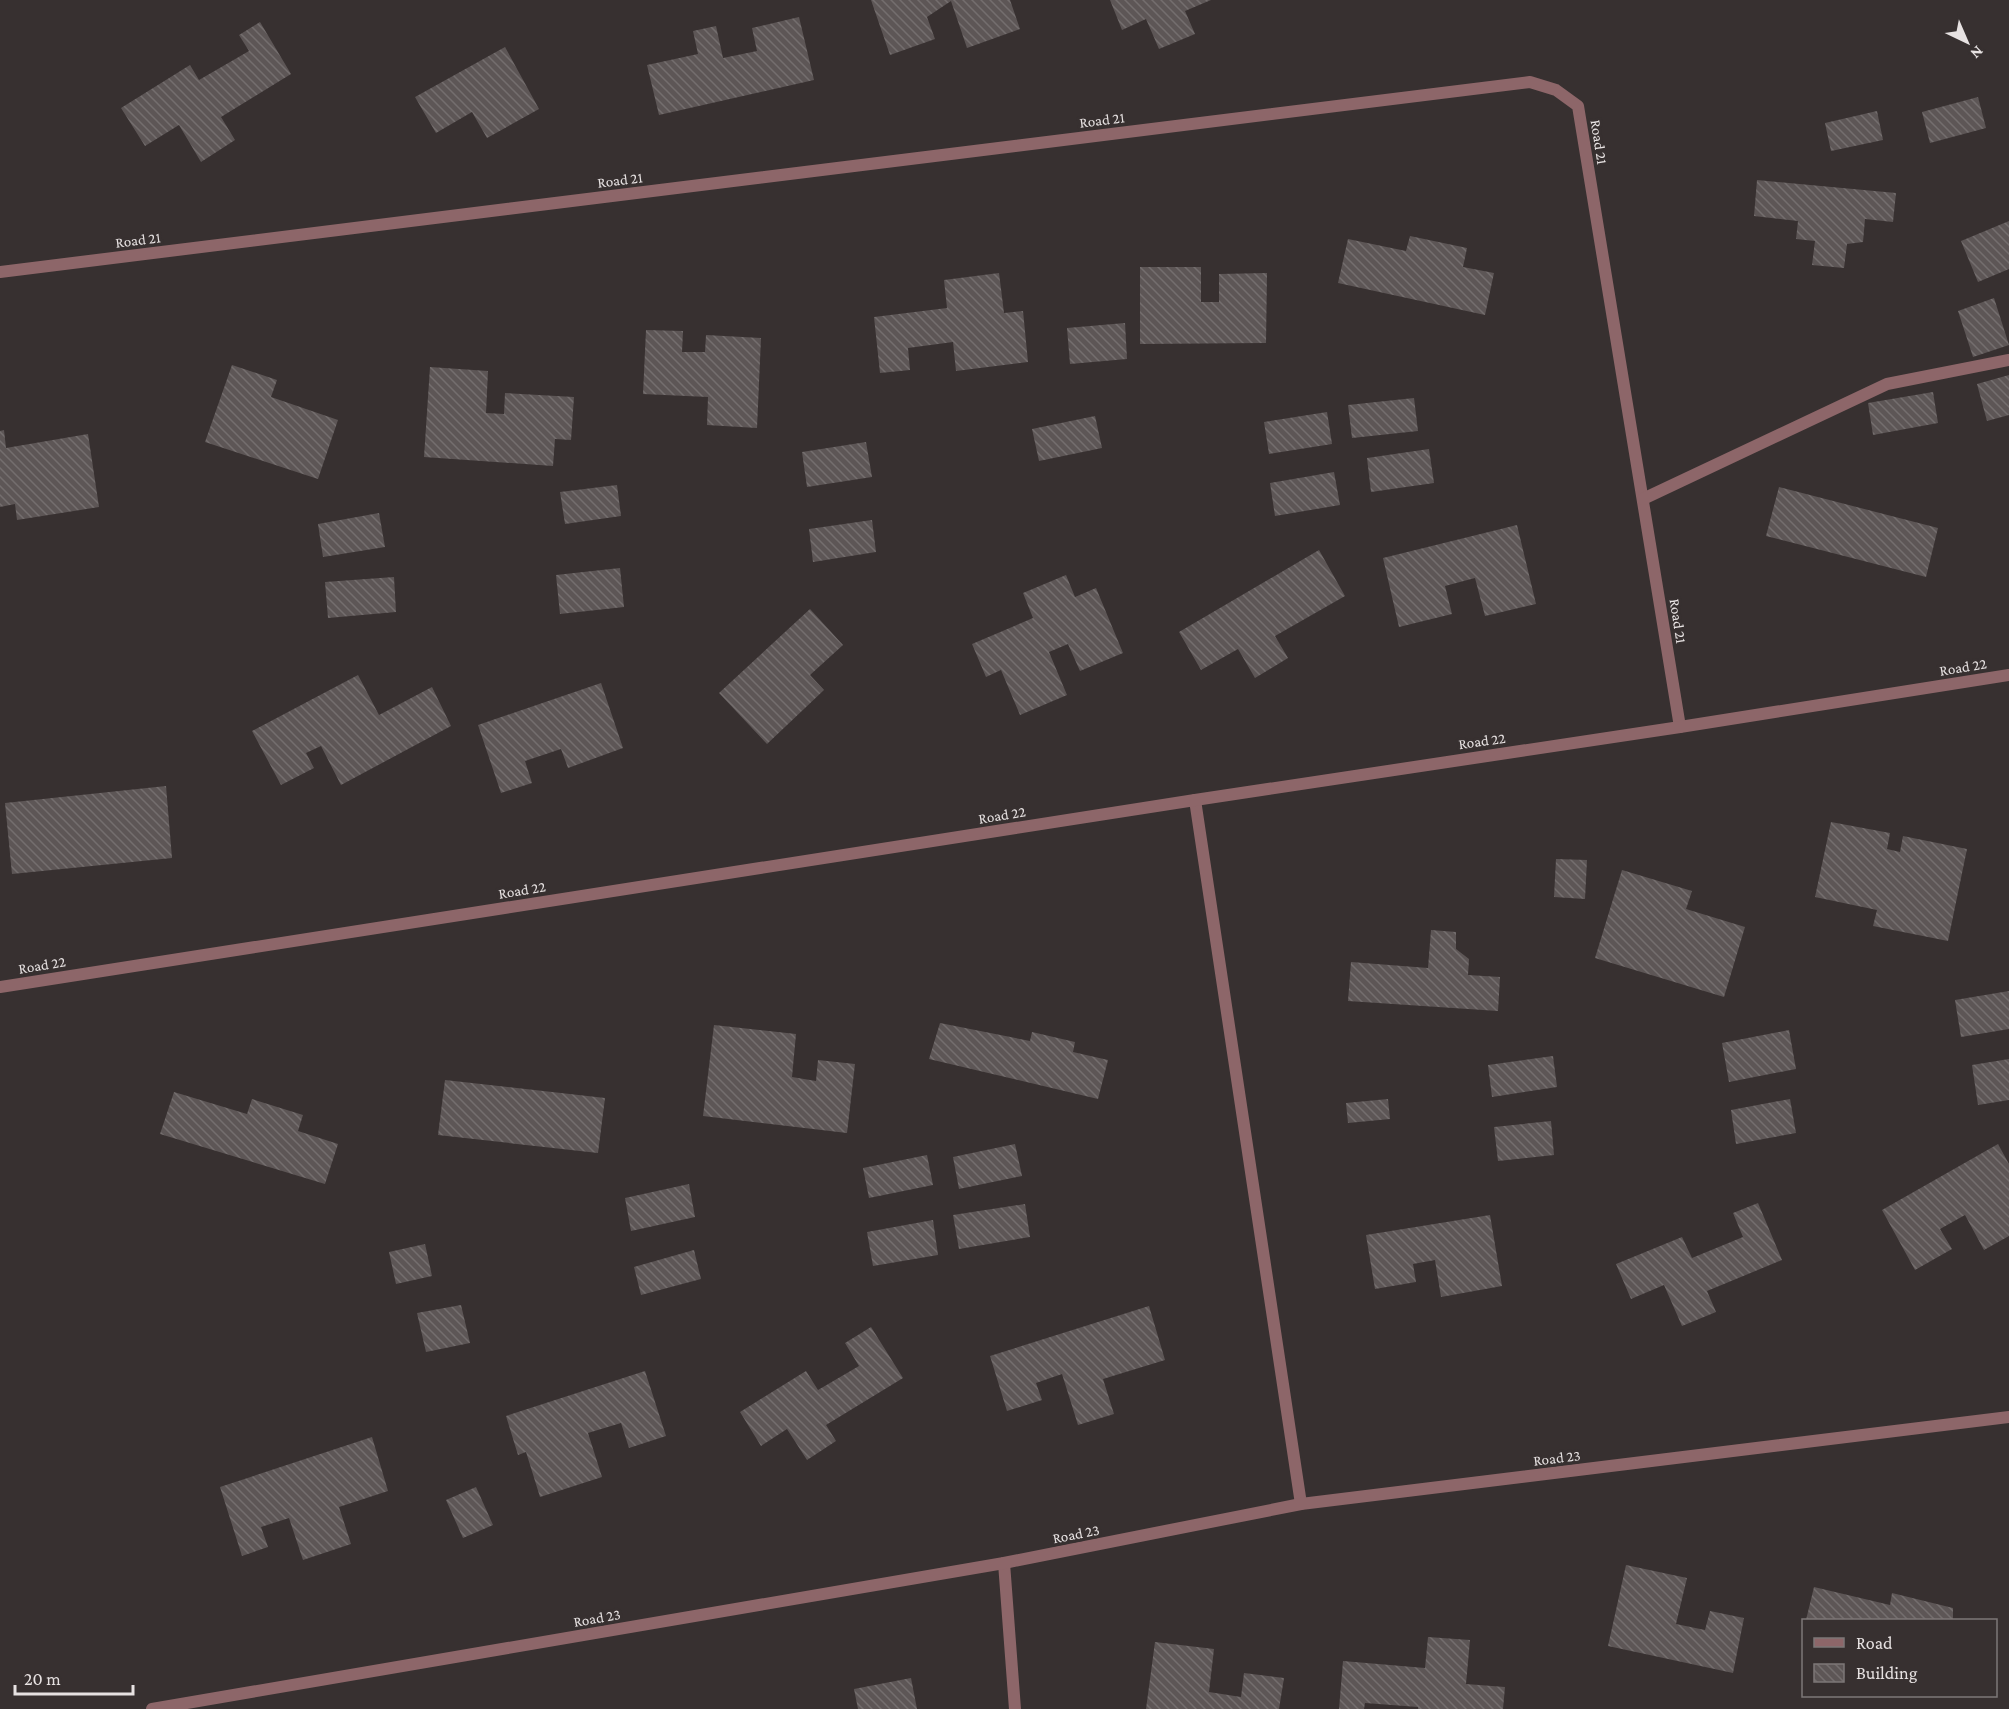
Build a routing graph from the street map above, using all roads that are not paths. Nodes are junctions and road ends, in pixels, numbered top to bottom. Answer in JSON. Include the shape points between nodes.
{"nodes":[{"id":1,"x":0,"y":272,"type":"edge"},
{"id":2,"x":2009,"y":360,"type":"edge"},
{"id":3,"x":1643,"y":499,"type":"junction"},
{"id":4,"x":2009,"y":675,"type":"edge"},
{"id":5,"x":1680,"y":727,"type":"junction"},
{"id":6,"x":1195,"y":800,"type":"junction"},
{"id":7,"x":0,"y":987,"type":"edge"},
{"id":8,"x":2009,"y":1417,"type":"edge"},
{"id":9,"x":1301,"y":1504,"type":"junction"},
{"id":10,"x":1004,"y":1563,"type":"junction"},
{"id":11,"x":152,"y":1709,"type":"edge"},
{"id":12,"x":1015,"y":1709,"type":"edge"}],
"edges":[{"from":1,"to":3,"type":"street","name":"Road 21","via":[[1530,82],[1556,90],[1578,106]]},
{"from":2,"to":3,"type":"street","via":[[1887,384]]},
{"from":3,"to":5,"type":"street","name":"Road 21"},
{"from":4,"to":5,"type":"street","name":"Road 22"},
{"from":5,"to":6,"type":"street","name":"Road 22"},
{"from":6,"to":7,"type":"street","name":"Road 22"},
{"from":6,"to":9,"type":"street"},
{"from":8,"to":9,"type":"street","name":"Road 23"},
{"from":9,"to":10,"type":"street","name":"Road 23"},
{"from":10,"to":11,"type":"street","name":"Road 23"},
{"from":10,"to":12,"type":"street"}]}
